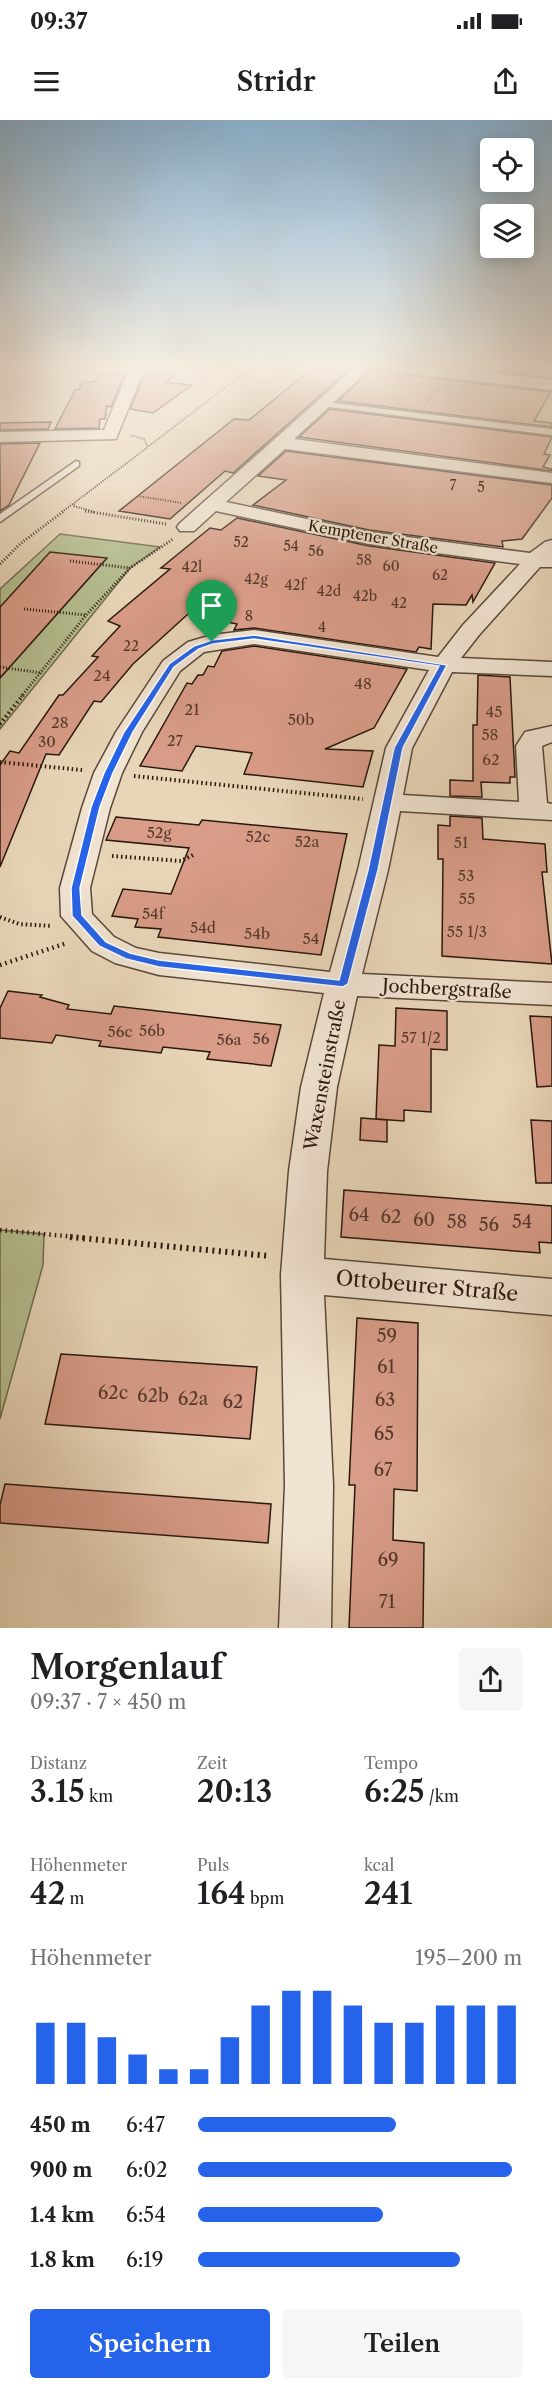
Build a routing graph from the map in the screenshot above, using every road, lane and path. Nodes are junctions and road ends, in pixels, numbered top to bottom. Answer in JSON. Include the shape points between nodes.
{"nodes":[{"id":1,"x":142,"y":437,"type":"dead end"},
{"id":2,"x":161,"y":437,"type":"edge"},
{"id":3,"x":288,"y":437,"type":"edge"},
{"id":4,"x":282,"y":443,"type":"junction"},
{"id":5,"x":148,"y":447,"type":"junction"},
{"id":6,"x":76,"y":464,"type":"dead end"},
{"id":7,"x":552,"y":478,"type":"edge"},
{"id":8,"x":138,"y":496,"type":"dead end"},
{"id":9,"x":74,"y":503,"type":"junction"},
{"id":10,"x":211,"y":506,"type":"junction"},
{"id":11,"x":0,"y":519,"type":"edge"},
{"id":12,"x":187,"y":527,"type":"junction"},
{"id":13,"x":546,"y":556,"type":"edge"},
{"id":14,"x":70,"y":561,"type":"dead end"},
{"id":15,"x":0,"y":564,"type":"edge"},
{"id":16,"x":130,"y":568,"type":"junction"},
{"id":17,"x":24,"y":609,"type":"dead end"},
{"id":18,"x":86,"y":615,"type":"junction"},
{"id":19,"x":444,"y":665,"type":"junction"},
{"id":20,"x":0,"y":667,"type":"edge"},
{"id":21,"x":552,"y":669,"type":"edge"},
{"id":22,"x":42,"y":673,"type":"junction"},
{"id":23,"x":0,"y":724,"type":"edge"},
{"id":24,"x":552,"y":734,"type":"edge"},
{"id":25,"x":0,"y":762,"type":"edge"},
{"id":26,"x":108,"y":773,"type":"junction"},
{"id":27,"x":387,"y":802,"type":"junction"},
{"id":28,"x":543,"y":811,"type":"edge"},
{"id":29,"x":84,"y":854,"type":"junction"},
{"id":30,"x":195,"y":854,"type":"dead end"},
{"id":31,"x":0,"y":917,"type":"edge"},
{"id":32,"x":87,"y":928,"type":"junction"},
{"id":33,"x":0,"y":965,"type":"edge"},
{"id":34,"x":343,"y":984,"type":"junction"},
{"id":35,"x":552,"y":994,"type":"edge"},
{"id":36,"x":0,"y":1230,"type":"edge"},
{"id":37,"x":303,"y":1268,"type":"junction"},
{"id":38,"x":552,"y":1297,"type":"edge"},
{"id":39,"x":305,"y":1628,"type":"edge"}],
"edges":[{"from":1,"to":5,"type":"path"},
{"from":2,"to":5,"type":"path"},
{"from":3,"to":4,"type":"street"},
{"from":4,"to":7,"type":"street"},
{"from":4,"to":10,"type":"street"},
{"from":5,"to":9,"type":"path"},
{"from":6,"to":11,"type":"lane"},
{"from":8,"to":10,"type":"path"},
{"from":9,"to":12,"type":"path","via":[[76,509]]},
{"from":9,"to":15,"type":"path"},
{"from":10,"to":12,"type":"street"},
{"from":10,"to":13,"type":"street","name":"Kemptener Straße","via":[[369,538]]},
{"from":12,"to":16,"type":"path"},
{"from":13,"to":19,"type":"street","name":"Waxensteinstraße","via":[[471,630]]},
{"from":14,"to":16,"type":"path"},
{"from":16,"to":18,"type":"path"},
{"from":17,"to":18,"type":"path"},
{"from":18,"to":22,"type":"path"},
{"from":19,"to":21,"type":"street"},
{"from":19,"to":26,"type":"street","via":[[254,637],[204,645],[171,666]]},
{"from":19,"to":27,"type":"street","name":"Waxensteinstraße","via":[[399,748]]},
{"from":20,"to":22,"type":"path"},
{"from":22,"to":23,"type":"path"},
{"from":24,"to":28,"type":"street","via":[[534,738],[529,746]]},
{"from":25,"to":26,"type":"path"},
{"from":26,"to":27,"type":"path"},
{"from":26,"to":29,"type":"street"},
{"from":27,"to":28,"type":"street"},
{"from":27,"to":34,"type":"street","name":"Waxensteinstraße"},
{"from":29,"to":30,"type":"path","via":[[181,861]]},
{"from":29,"to":32,"type":"street","via":[[75,888],[77,916]]},
{"from":31,"to":32,"type":"path","via":[[20,924]]},
{"from":32,"to":33,"type":"path","via":[[55,949]]},
{"from":32,"to":34,"type":"street","name":"Jochbergstraße","via":[[103,944],[126,956],[159,964]]},
{"from":34,"to":35,"type":"street","name":"Jochbergstraße"},
{"from":34,"to":37,"type":"street","name":"Waxensteinstraße","via":[[319,1087],[308,1171]]},
{"from":36,"to":37,"type":"path"},
{"from":37,"to":38,"type":"street","name":"Ottobeurer Straße"},
{"from":37,"to":39,"type":"street","name":"Waxensteinstraße","via":[[309,1485]]}]}
